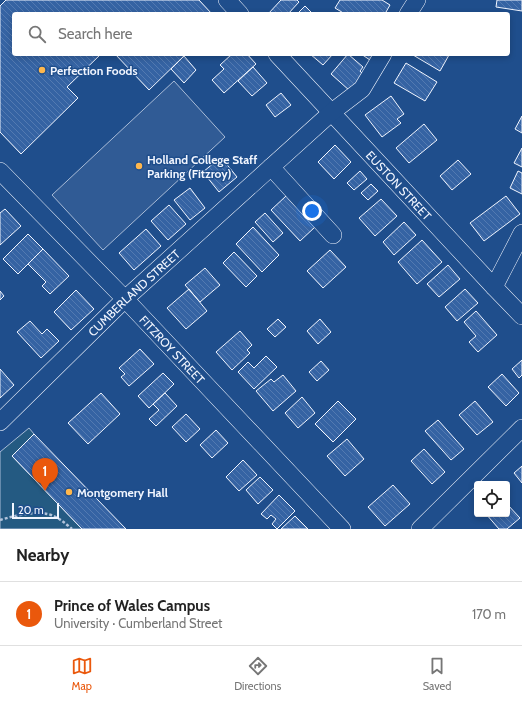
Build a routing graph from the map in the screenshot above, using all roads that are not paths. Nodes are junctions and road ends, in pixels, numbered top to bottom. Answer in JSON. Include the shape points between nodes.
{"nodes":[{"id":1,"x":227,"y":0,"type":"edge"},
{"id":2,"x":417,"y":0,"type":"edge"},
{"id":3,"x":238,"y":12,"type":"edge"},
{"id":4,"x":409,"y":12,"type":"edge"},
{"id":5,"x":279,"y":56,"type":"edge"},
{"id":6,"x":382,"y":56,"type":"edge"},
{"id":7,"x":332,"y":112,"type":"junction"},
{"id":8,"x":270,"y":167,"type":"junction"},
{"id":9,"x":0,"y":171,"type":"edge"},
{"id":10,"x":522,"y":233,"type":"edge"},
{"id":11,"x":333,"y":235,"type":"dead end"},
{"id":12,"x":494,"y":287,"type":"junction"},
{"id":13,"x":125,"y":300,"type":"junction"},
{"id":14,"x":522,"y":316,"type":"edge"},
{"id":15,"x":0,"y":422,"type":"edge"},
{"id":16,"x":522,"y":428,"type":"edge"},
{"id":17,"x":342,"y":529,"type":"edge"},
{"id":18,"x":420,"y":529,"type":"edge"}],
"edges":[{"from":1,"to":3,"type":"street"},
{"from":2,"to":4,"type":"street"},
{"from":5,"to":7,"type":"street","name":"EUSTON STREET"},
{"from":6,"to":7,"type":"street","name":"CUMBERLAND STREET","via":[[362,89]]},
{"from":7,"to":8,"type":"street","name":"CUMBERLAND STREET"},
{"from":7,"to":12,"type":"street","name":"EUSTON STREET"},
{"from":8,"to":11,"type":"street"},
{"from":8,"to":13,"type":"street","name":"CUMBERLAND STREET"},
{"from":9,"to":13,"type":"street","name":"FITZROY STREET"},
{"from":10,"to":12,"type":"street"},
{"from":12,"to":14,"type":"street","name":"EUSTON STREET"},
{"from":13,"to":15,"type":"street","name":"CUMBERLAND STREET"},
{"from":13,"to":17,"type":"street","name":"FITZROY STREET"},
{"from":16,"to":18,"type":"street"}]}
